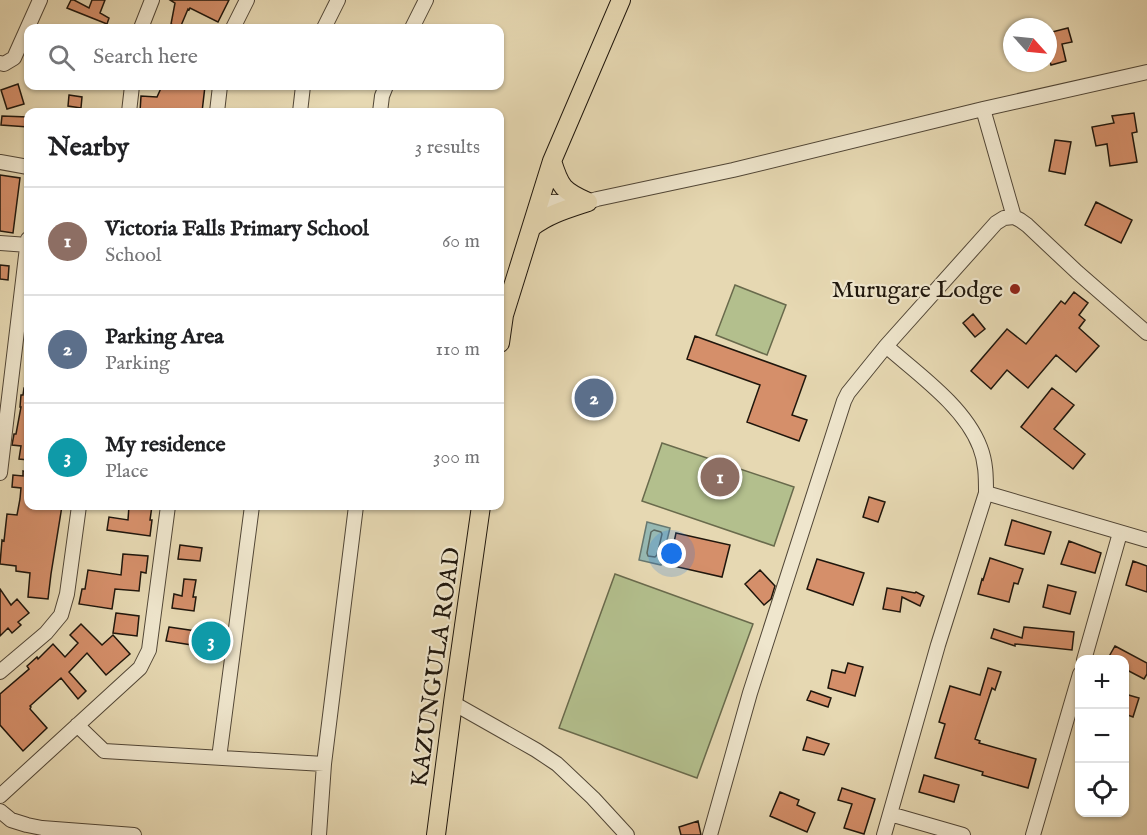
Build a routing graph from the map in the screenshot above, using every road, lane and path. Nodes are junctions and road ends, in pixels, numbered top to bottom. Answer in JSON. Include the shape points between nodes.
{"nodes":[{"id":1,"x":40,"y":0,"type":"edge"},
{"id":2,"x":152,"y":0,"type":"edge"},
{"id":3,"x":247,"y":0,"type":"edge"},
{"id":4,"x":338,"y":0,"type":"edge"},
{"id":5,"x":426,"y":0,"type":"edge"},
{"id":6,"x":621,"y":0,"type":"edge"},
{"id":7,"x":29,"y":24,"type":"edge"},
{"id":8,"x":143,"y":24,"type":"edge"},
{"id":9,"x":235,"y":24,"type":"edge"},
{"id":10,"x":326,"y":24,"type":"edge"},
{"id":11,"x":414,"y":24,"type":"edge"},
{"id":12,"x":24,"y":36,"type":"edge"},
{"id":13,"x":0,"y":63,"type":"edge"},
{"id":14,"x":1147,"y":72,"type":"edge"},
{"id":15,"x":132,"y":90,"type":"edge"},
{"id":16,"x":220,"y":90,"type":"edge"},
{"id":17,"x":303,"y":90,"type":"edge"},
{"id":18,"x":384,"y":90,"type":"edge"},
{"id":19,"x":129,"y":108,"type":"edge"},
{"id":20,"x":217,"y":108,"type":"edge"},
{"id":21,"x":300,"y":108,"type":"edge"},
{"id":22,"x":380,"y":108,"type":"edge"},
{"id":23,"x":983,"y":109,"type":"junction"},
{"id":24,"x":552,"y":161,"type":"junction"},
{"id":25,"x":0,"y":162,"type":"edge"},
{"id":26,"x":24,"y":165,"type":"edge"},
{"id":27,"x":539,"y":202,"type":"junction"},
{"id":28,"x":588,"y":202,"type":"junction"},
{"id":29,"x":1014,"y":217,"type":"junction"},
{"id":30,"x":532,"y":227,"type":"junction"},
{"id":31,"x":24,"y":242,"type":"edge"},
{"id":32,"x":0,"y":243,"type":"edge"},
{"id":33,"x":24,"y":270,"type":"edge"},
{"id":34,"x":504,"y":315,"type":"edge"},
{"id":35,"x":1147,"y":333,"type":"edge"},
{"id":36,"x":886,"y":346,"type":"junction"},
{"id":37,"x":3,"y":419,"type":"edge"},
{"id":38,"x":0,"y":473,"type":"edge"},
{"id":39,"x":986,"y":493,"type":"junction"},
{"id":40,"x":78,"y":510,"type":"edge"},
{"id":41,"x":167,"y":510,"type":"edge"},
{"id":42,"x":251,"y":510,"type":"edge"},
{"id":43,"x":356,"y":510,"type":"edge"},
{"id":44,"x":481,"y":510,"type":"edge"},
{"id":45,"x":1120,"y":533,"type":"junction"},
{"id":46,"x":1147,"y":540,"type":"edge"},
{"id":47,"x":1085,"y":655,"type":"edge"},
{"id":48,"x":0,"y":672,"type":"edge"},
{"id":49,"x":1075,"y":691,"type":"edge"},
{"id":50,"x":453,"y":703,"type":"junction"},
{"id":51,"x":77,"y":725,"type":"junction"},
{"id":52,"x":219,"y":758,"type":"junction"},
{"id":53,"x":324,"y":764,"type":"junction"},
{"id":54,"x":0,"y":796,"type":"edge"},
{"id":55,"x":0,"y":811,"type":"edge"},
{"id":56,"x":890,"y":814,"type":"junction"},
{"id":57,"x":625,"y":834,"type":"edge"},
{"id":58,"x":131,"y":835,"type":"edge"},
{"id":59,"x":319,"y":835,"type":"edge"},
{"id":60,"x":436,"y":835,"type":"edge"},
{"id":61,"x":710,"y":835,"type":"edge"},
{"id":62,"x":884,"y":835,"type":"edge"},
{"id":63,"x":963,"y":835,"type":"edge"},
{"id":64,"x":1033,"y":835,"type":"edge"}],
"edges":[{"from":1,"to":7,"type":"street"},
{"from":2,"to":8,"type":"street"},
{"from":3,"to":9,"type":"street"},
{"from":4,"to":10,"type":"street"},
{"from":5,"to":11,"type":"street"},
{"from":6,"to":24,"type":"main road"},
{"from":12,"to":13,"type":"street","via":[[14,58]]},
{"from":14,"to":23,"type":"street"},
{"from":15,"to":19,"type":"street"},
{"from":16,"to":20,"type":"street"},
{"from":17,"to":21,"type":"street"},
{"from":18,"to":22,"type":"street"},
{"from":23,"to":28,"type":"street"},
{"from":23,"to":29,"type":"street"},
{"from":24,"to":27,"type":"main road"},
{"from":24,"to":28,"type":"main road","via":[[565,190]]},
{"from":25,"to":26,"type":"street"},
{"from":27,"to":28,"type":"street"},
{"from":27,"to":30,"type":"main road"},
{"from":28,"to":30,"type":"main road","via":[[559,211]]},
{"from":29,"to":35,"type":"street"},
{"from":29,"to":36,"type":"street","via":[[996,223]]},
{"from":30,"to":34,"type":"main road"},
{"from":31,"to":32,"type":"street"},
{"from":33,"to":37,"type":"street"},
{"from":36,"to":39,"type":"street","via":[[968,423],[985,465]]},
{"from":36,"to":61,"type":"street","via":[[844,401],[750,693]]},
{"from":37,"to":38,"type":"street"},
{"from":39,"to":45,"type":"street"},
{"from":39,"to":56,"type":"street"},
{"from":40,"to":48,"type":"street","via":[[61,615]]},
{"from":41,"to":51,"type":"street","via":[[149,650],[140,668]]},
{"from":42,"to":52,"type":"street"},
{"from":43,"to":53,"type":"street"},
{"from":44,"to":50,"type":"main road","name":"KAZUNGULA ROAD"},
{"from":45,"to":46,"type":"street"},
{"from":45,"to":47,"type":"street"},
{"from":49,"to":64,"type":"street"},
{"from":50,"to":57,"type":"street","via":[[557,765]]},
{"from":50,"to":60,"type":"main road","name":"KAZUNGULA ROAD"},
{"from":51,"to":52,"type":"street","via":[[104,750]]},
{"from":51,"to":54,"type":"street"},
{"from":52,"to":53,"type":"street"},
{"from":53,"to":59,"type":"street"},
{"from":55,"to":58,"type":"street","via":[[11,820],[42,828]]},
{"from":56,"to":62,"type":"street"},
{"from":56,"to":63,"type":"street"}]}
